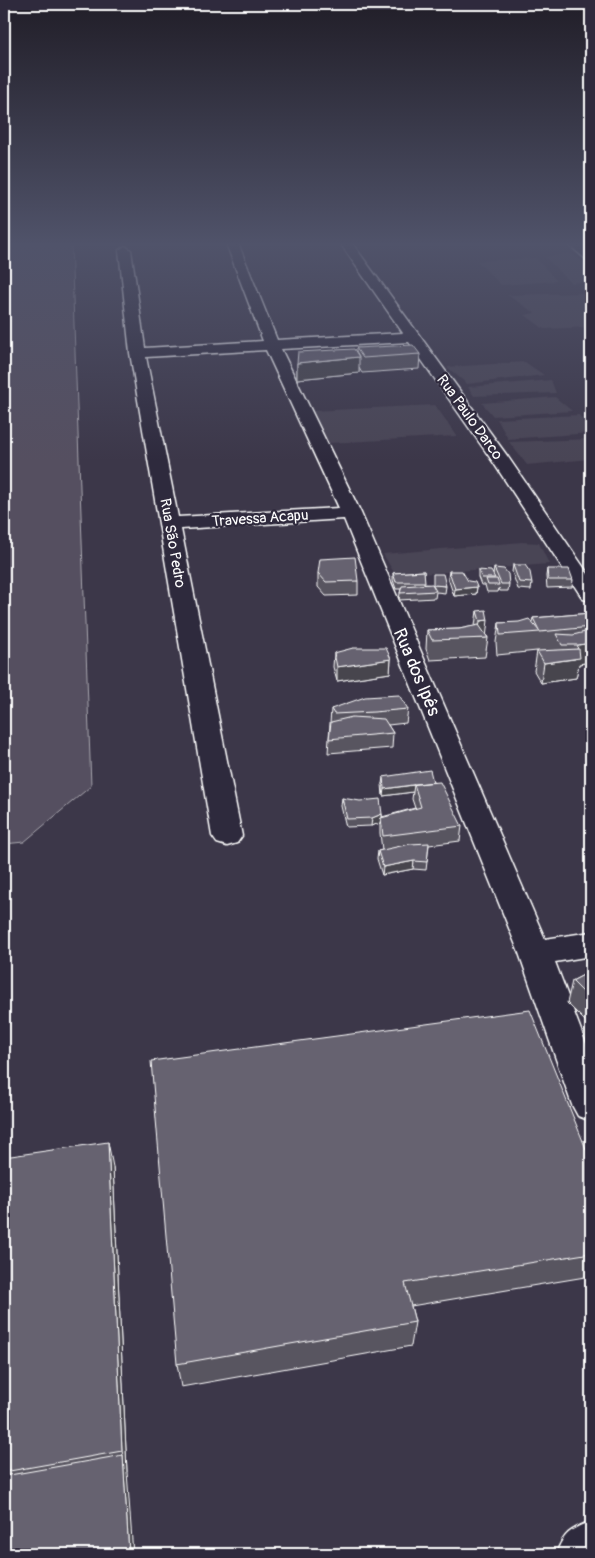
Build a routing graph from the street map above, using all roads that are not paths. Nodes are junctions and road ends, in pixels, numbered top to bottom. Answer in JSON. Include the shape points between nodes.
{"nodes":[{"id":1,"x":133,"y":316,"type":"edge"},
{"id":2,"x":260,"y":316,"type":"edge"},
{"id":3,"x":397,"y":316,"type":"edge"},
{"id":4,"x":412,"y":337,"type":"junction"},
{"id":5,"x":271,"y":344,"type":"junction"},
{"id":6,"x":138,"y":353,"type":"junction"},
{"id":7,"x":350,"y":513,"type":"junction"},
{"id":8,"x":170,"y":524,"type":"junction"},
{"id":9,"x":591,"y":594,"type":"edge"},
{"id":10,"x":227,"y":836,"type":"dead end"},
{"id":11,"x":591,"y":944,"type":"edge"},
{"id":12,"x":535,"y":954,"type":"junction"},
{"id":13,"x":591,"y":1105,"type":"edge"},
{"id":14,"x":591,"y":1546,"type":"edge"},
{"id":15,"x":580,"y":1554,"type":"edge"}],
"edges":[{"from":1,"to":6,"type":"main road","name":"Rua São Pedro"},
{"from":2,"to":5,"type":"main road","name":"Rua dos Ipês"},
{"from":3,"to":4,"type":"main road","name":"Rua Paulo Darco"},
{"from":4,"to":5,"type":"main road"},
{"from":4,"to":9,"type":"main road","name":"Rua Paulo Darco","via":[[502,461]]},
{"from":5,"to":6,"type":"main road"},
{"from":5,"to":7,"type":"main road","name":"Rua dos Ipês"},
{"from":6,"to":8,"type":"main road","name":"Rua São Pedro"},
{"from":7,"to":8,"type":"main road","name":"Travessa Acapu"},
{"from":7,"to":12,"type":"main road","name":"Rua dos Ipês"},
{"from":8,"to":10,"type":"main road","name":"Rua São Pedro"},
{"from":11,"to":12,"type":"main road"},
{"from":12,"to":13,"type":"main road","name":"Rua dos Ipês"},
{"from":14,"to":15,"type":"main road"}]}
